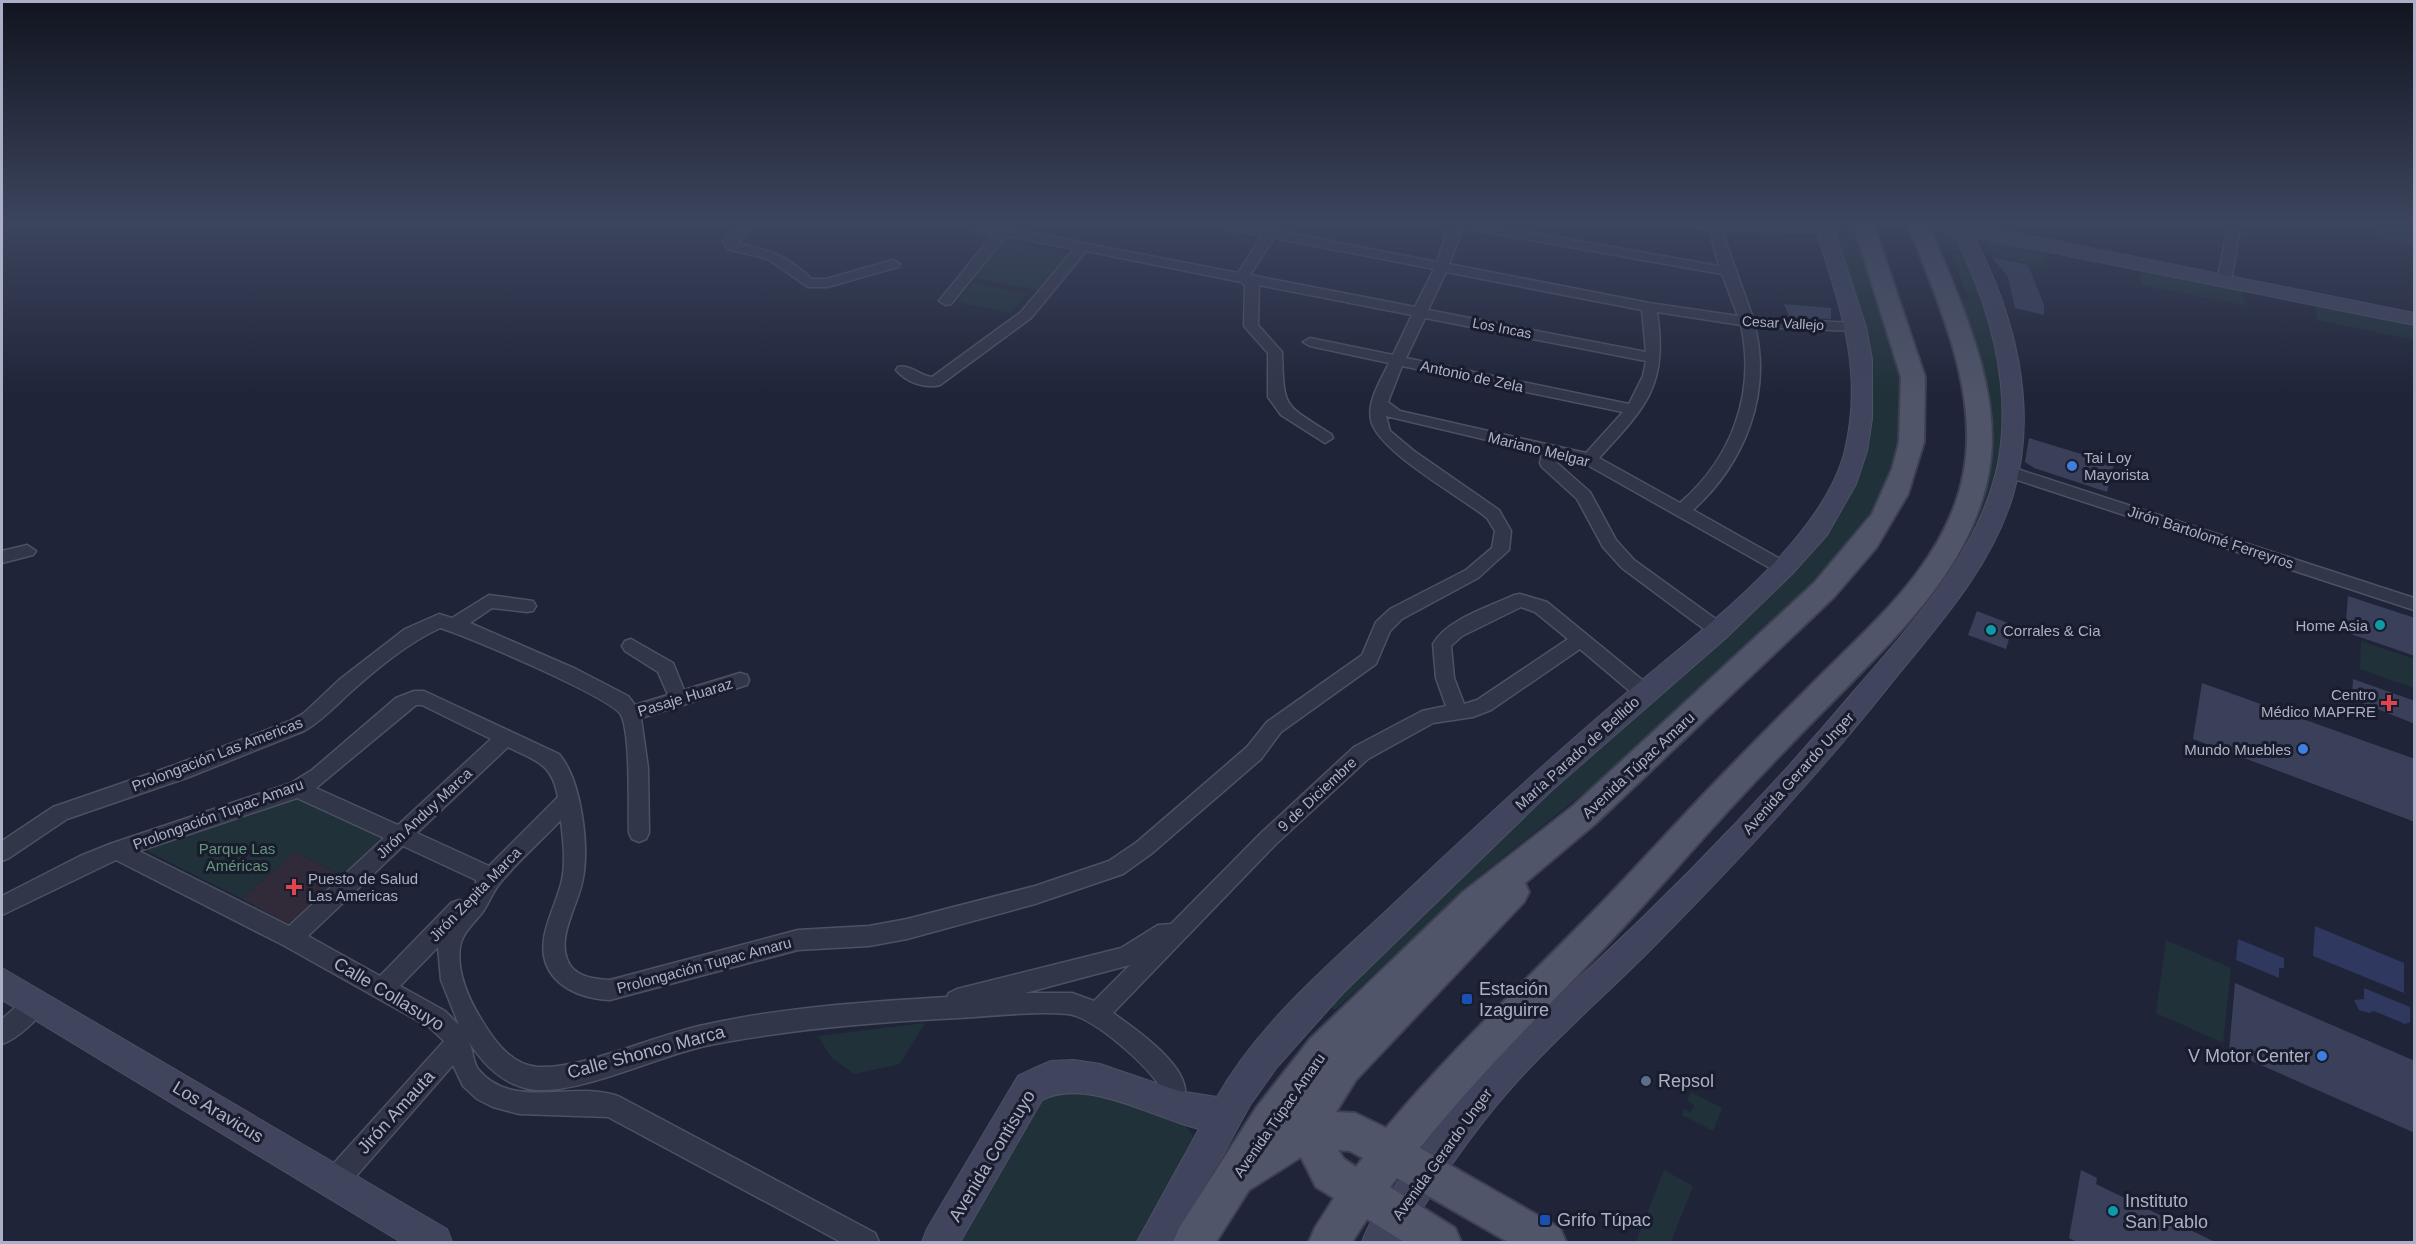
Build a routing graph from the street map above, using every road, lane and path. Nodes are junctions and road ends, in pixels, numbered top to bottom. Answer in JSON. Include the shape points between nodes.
{"nodes":[{"id":1,"x":806,"y":281,"type":"edge"},
{"id":2,"x":834,"y":281,"type":"edge"},
{"id":3,"x":962,"y":281,"type":"edge"},
{"id":4,"x":1054,"y":281,"type":"edge"},
{"id":5,"x":1248,"y":281,"type":"edge"},
{"id":6,"x":1268,"y":281,"type":"edge"},
{"id":7,"x":1435,"y":281,"type":"edge"},
{"id":8,"x":1518,"y":281,"type":"edge"},
{"id":9,"x":1730,"y":281,"type":"edge"},
{"id":10,"x":1842,"y":281,"type":"edge"},
{"id":11,"x":1882,"y":281,"type":"edge"},
{"id":12,"x":1951,"y":281,"type":"edge"},
{"id":13,"x":1987,"y":281,"type":"edge"},
{"id":14,"x":2224,"y":281,"type":"edge"},
{"id":15,"x":946,"y":301,"type":"dead end"},
{"id":16,"x":1649,"y":307,"type":"junction"},
{"id":17,"x":1420,"y":312,"type":"junction"},
{"id":18,"x":2415,"y":319,"type":"edge"},
{"id":19,"x":1747,"y":322,"type":"junction"},
{"id":20,"x":1856,"y":327,"type":"junction"},
{"id":21,"x":1310,"y":342,"type":"dead end"},
{"id":22,"x":1653,"y":358,"type":"junction"},
{"id":23,"x":1397,"y":360,"type":"junction"},
{"id":24,"x":903,"y":370,"type":"dead end"},
{"id":25,"x":1380,"y":404,"type":"junction"},
{"id":26,"x":1634,"y":410,"type":"junction"},
{"id":27,"x":1325,"y":438,"type":"dead end"},
{"id":28,"x":1550,"y":451,"type":"junction"},
{"id":29,"x":1589,"y":459,"type":"junction"},
{"id":30,"x":2008,"y":471,"type":"junction"},
{"id":31,"x":1682,"y":512,"type":"junction"},
{"id":32,"x":27,"y":551,"type":"dead end"},
{"id":33,"x":2,"y":558,"type":"edge"},
{"id":34,"x":1783,"y":568,"type":"junction"},
{"id":35,"x":2415,"y":604,"type":"edge"},
{"id":36,"x":527,"y":606,"type":"dead end"},
{"id":37,"x":456,"y":624,"type":"junction"},
{"id":38,"x":1718,"y":630,"type":"junction"},
{"id":39,"x":1580,"y":640,"type":"junction"},
{"id":40,"x":631,"y":646,"type":"dead end"},
{"id":41,"x":740,"y":680,"type":"dead end"},
{"id":42,"x":1645,"y":693,"type":"junction"},
{"id":43,"x":678,"y":700,"type":"junction"},
{"id":44,"x":1458,"y":713,"type":"junction"},
{"id":45,"x":631,"y":714,"type":"junction"},
{"id":46,"x":505,"y":738,"type":"junction"},
{"id":47,"x":297,"y":789,"type":"junction"},
{"id":48,"x":567,"y":801,"type":"junction"},
{"id":49,"x":1584,"y":815,"type":"junction"},
{"id":50,"x":639,"y":833,"type":"dead end"},
{"id":51,"x":400,"y":836,"type":"junction"},
{"id":52,"x":117,"y":850,"type":"junction"},
{"id":53,"x":2,"y":852,"type":"edge"},
{"id":54,"x":492,"y":877,"type":"junction"},
{"id":55,"x":2,"y":906,"type":"edge"},
{"id":56,"x":1195,"y":912,"type":"junction"},
{"id":57,"x":291,"y":938,"type":"junction"},
{"id":58,"x":2,"y":983,"type":"edge"},
{"id":59,"x":383,"y":988,"type":"junction"},
{"id":60,"x":36,"y":1003,"type":"junction"},
{"id":61,"x":911,"y":1011,"type":"junction"},
{"id":62,"x":1097,"y":1014,"type":"junction"},
{"id":63,"x":2,"y":1033,"type":"edge"},
{"id":64,"x":458,"y":1042,"type":"junction"},
{"id":65,"x":1169,"y":1103,"type":"junction"},
{"id":66,"x":1225,"y":1114,"type":"junction"},
{"id":67,"x":1312,"y":1134,"type":"junction"},
{"id":68,"x":1392,"y":1152,"type":"junction"},
{"id":69,"x":1427,"y":1172,"type":"junction"},
{"id":70,"x":335,"y":1181,"type":"junction"},
{"id":71,"x":1229,"y":1185,"type":"junction"},
{"id":72,"x":1362,"y":1194,"type":"junction"},
{"id":73,"x":1388,"y":1229,"type":"edge"},
{"id":74,"x":434,"y":1242,"type":"edge"},
{"id":75,"x":866,"y":1242,"type":"edge"},
{"id":76,"x":940,"y":1242,"type":"edge"},
{"id":77,"x":1155,"y":1242,"type":"edge"},
{"id":78,"x":1193,"y":1242,"type":"edge"},
{"id":79,"x":1329,"y":1242,"type":"edge"},
{"id":80,"x":1441,"y":1242,"type":"edge"},
{"id":81,"x":1546,"y":1242,"type":"edge"}],
"edges":[{"from":1,"to":2,"type":"street"},
{"from":3,"to":15,"type":"street"},
{"from":4,"to":24,"type":"street","via":[[1026,315],[935,382],[918,380]]},
{"from":5,"to":27,"type":"street","via":[[1252,285],[1251,326],[1275,352],[1276,397],[1286,412]]},
{"from":6,"to":17,"type":"street","name":"Los Incas"},
{"from":7,"to":17,"type":"street"},
{"from":8,"to":16,"type":"street","name":"Cesar Vallejo"},
{"from":9,"to":19,"type":"street"},
{"from":10,"to":20,"type":"street","name":"María Parado de Bellido"},
{"from":11,"to":49,"type":"main road","name":"Avenida Túpac Amaru","via":[[1913,377],[1915,422],[1902,483],[1882,522],[1824,590]]},
{"from":12,"to":68,"type":"main road","via":[[1975,385],[1977,471],[1945,555],[1885,629],[1455,1078]]},
{"from":13,"to":30,"type":"street","name":"Avenida Gerardo Unger","via":[[2007,351],[2013,397]]},
{"from":14,"to":18,"type":"street"},
{"from":16,"to":19,"type":"street","name":"Cesar Vallejo"},
{"from":16,"to":22,"type":"street"},
{"from":17,"to":22,"type":"street","name":"Los Incas"},
{"from":17,"to":23,"type":"street"},
{"from":19,"to":20,"type":"street","name":"Cesar Vallejo"},
{"from":19,"to":31,"type":"street","via":[[1754,364],[1749,402],[1725,463],[1702,494]]},
{"from":20,"to":34,"type":"street","name":"María Parado de Bellido","via":[[1862,359],[1856,452],[1833,507],[1819,529]]},
{"from":21,"to":23,"type":"street","name":"Antonio de Zela"},
{"from":22,"to":26,"type":"street","via":[[1645,394]]},
{"from":23,"to":25,"type":"street"},
{"from":23,"to":26,"type":"street","name":"Antonio de Zela"},
{"from":25,"to":28,"type":"street","name":"Mariano Melgar","via":[[1395,415]]},
{"from":25,"to":48,"type":"street","name":"Prolongación Tupac Amaru","via":[[1378,418],[1383,433],[1492,514],[1503,531],[1500,550],[1472,574],[1396,614],[1382,627],[1369,659],[1307,700],[1274,728],[1254,753],[1116,868],[1035,895],[907,929],[869,936],[798,940],[610,990],[592,990],[563,975],[556,960],[554,943],[574,871]]},
{"from":26,"to":29,"type":"street"},
{"from":28,"to":29,"type":"street","name":"Mariano Melgar"},
{"from":28,"to":38,"type":"street","via":[[1548,463],[1584,496],[1618,554]]},
{"from":29,"to":31,"type":"street","name":"Mariano Melgar"},
{"from":30,"to":35,"type":"street","name":"Jirón Bartolomé Ferreyros"},
{"from":30,"to":69,"type":"street","name":"Avenida Gerardo Unger","via":[[1993,517],[1970,561],[1935,612],[1841,727],[1717,861],[1503,1072],[1465,1117]]},
{"from":31,"to":34,"type":"street","name":"Mariano Melgar"},
{"from":32,"to":33,"type":"street"},
{"from":34,"to":38,"type":"street","name":"María Parado de Bellido"},
{"from":36,"to":37,"type":"street","via":[[489,601]]},
{"from":37,"to":45,"type":"street","name":"Prolongación Las Americas","via":[[569,674],[621,701]]},
{"from":37,"to":53,"type":"street","name":"Prolongación Las Americas","via":[[439,621],[411,634],[297,726],[60,813]]},
{"from":38,"to":42,"type":"street","name":"María Parado de Bellido"},
{"from":39,"to":42,"type":"street"},
{"from":39,"to":44,"type":"street","name":"9 de Diciembre","via":[[1495,699]]},
{"from":39,"to":44,"type":"street","via":[[1541,607],[1520,600],[1456,631],[1442,644],[1445,678]]},
{"from":40,"to":43,"type":"street","via":[[666,668]]},
{"from":41,"to":43,"type":"street","name":"Pasaje Huaraz"},
{"from":42,"to":66,"type":"street","name":"María Parado de Bellido","via":[[1542,782],[1332,983],[1265,1056]]},
{"from":43,"to":45,"type":"street","name":"Pasaje Huaraz"},
{"from":44,"to":56,"type":"street","name":"9 de Diciembre","via":[[1429,717],[1361,753]]},
{"from":45,"to":50,"type":"street","via":[[638,768]]},
{"from":46,"to":47,"type":"street","name":"Prolongación Tupac Amaru","via":[[424,698],[414,698],[403,703],[319,776]]},
{"from":46,"to":48,"type":"street","name":"Prolongación Tupac Amaru","via":[[552,760],[561,771]]},
{"from":46,"to":51,"type":"street","name":"Jirón Anduy Marca"},
{"from":47,"to":51,"type":"street"},
{"from":47,"to":52,"type":"street","name":"Prolongación Tupac Amaru"},
{"from":48,"to":54,"type":"street","name":"Jirón Zepita Marca"},
{"from":49,"to":67,"type":"main road","via":[[1333,1078],[1315,1109]]},
{"from":49,"to":71,"type":"main road","name":"Avenida Túpac Amaru","via":[[1475,903],[1323,1051],[1270,1121]]},
{"from":51,"to":54,"type":"street"},
{"from":51,"to":57,"type":"street","name":"Jirón Anduy Marca"},
{"from":52,"to":55,"type":"street","name":"Prolongación Tupac Amaru","via":[[87,861]]},
{"from":52,"to":57,"type":"street","name":"Calle Collasuyo"},
{"from":54,"to":59,"type":"street","name":"Jirón Zepita Marca"},
{"from":54,"to":61,"type":"street","name":"Calle Shonco Marca","via":[[452,935],[449,972],[456,993],[490,1054],[499,1064],[523,1076],[566,1075],[734,1028]]},
{"from":56,"to":61,"type":"street","via":[[1128,955]]},
{"from":56,"to":62,"type":"street","name":"9 de Diciembre"},
{"from":57,"to":59,"type":"street","name":"Calle Collasuyo"},
{"from":58,"to":60,"type":"street","name":"Los Aravicus"},
{"from":59,"to":64,"type":"street","name":"Calle Collasuyo","via":[[437,1019]]},
{"from":60,"to":63,"type":"street"},
{"from":60,"to":70,"type":"street","name":"Los Aravicus"},
{"from":61,"to":62,"type":"street","name":"Calle Shonco Marca","via":[[1050,1002],[1076,1004]]},
{"from":62,"to":65,"type":"street","name":"Calle Shonco Marca","via":[[1164,1072],[1173,1089]]},
{"from":64,"to":70,"type":"street","name":"Jirón Amauta"},
{"from":64,"to":75,"type":"street","name":"Calle Collasuyo","via":[[469,1076],[502,1098],[531,1104],[611,1105]]},
{"from":65,"to":66,"type":"street","name":"Avenida Contisuyo","via":[[1200,1115]]},
{"from":65,"to":76,"type":"street","name":"Avenida Contisuyo","via":[[1075,1077],[1038,1082],[1030,1088]]},
{"from":66,"to":77,"type":"street","name":"María Parado de Bellido"},
{"from":67,"to":68,"type":"main road","via":[[1355,1131]]},
{"from":67,"to":71,"type":"main road","via":[[1268,1154]]},
{"from":67,"to":72,"type":"main road","via":[[1330,1173]]},
{"from":68,"to":69,"type":"main road"},
{"from":68,"to":72,"type":"main road"},
{"from":69,"to":73,"type":"street","name":"Avenida Gerardo Unger"},
{"from":69,"to":81,"type":"main road"},
{"from":70,"to":74,"type":"street","name":"Los Aravicus"},
{"from":71,"to":78,"type":"main road","name":"Avenida Túpac Amaru"},
{"from":72,"to":73,"type":"main road"},
{"from":72,"to":79,"type":"main road"},
{"from":73,"to":80,"type":"main road"}]}
